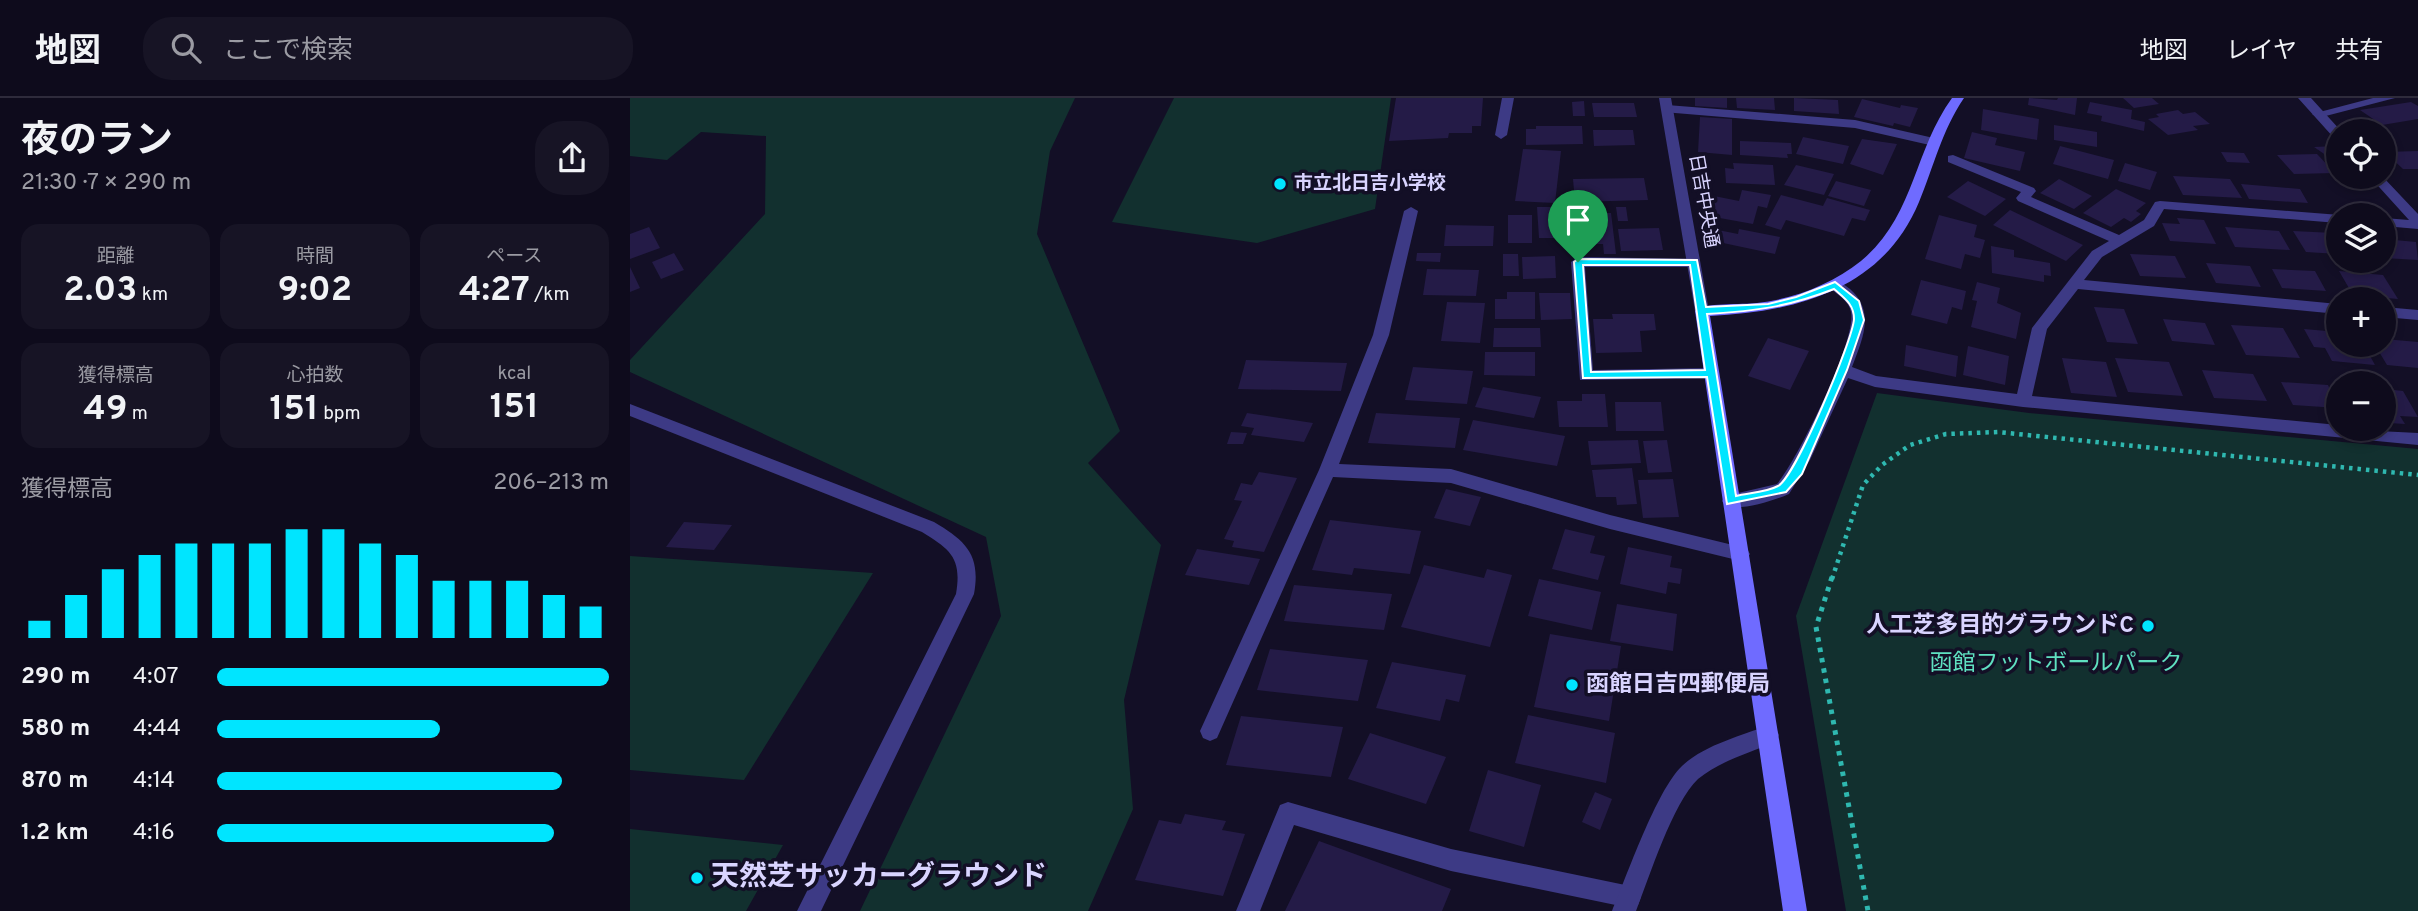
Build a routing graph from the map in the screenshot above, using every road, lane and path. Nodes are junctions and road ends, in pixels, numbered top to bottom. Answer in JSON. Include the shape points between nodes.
{"nodes":[{"id":1,"x":1508,"y":98,"type":"edge"},
{"id":2,"x":1958,"y":98,"type":"edge"},
{"id":3,"x":2304,"y":98,"type":"edge"},
{"id":4,"x":2389,"y":98,"type":"edge"},
{"id":5,"x":1666,"y":104,"type":"edge"},
{"id":6,"x":2318,"y":114,"type":"junction"},
{"id":7,"x":2326,"y":122,"type":"edge"},
{"id":8,"x":1501,"y":135,"type":"dead end"},
{"id":9,"x":1934,"y":142,"type":"junction"},
{"id":10,"x":1953,"y":159,"type":"dead end"},
{"id":11,"x":2387,"y":189,"type":"edge"},
{"id":12,"x":1411,"y":211,"type":"dead end"},
{"id":13,"x":2326,"y":218,"type":"edge"},
{"id":14,"x":2396,"y":222,"type":"edge"},
{"id":15,"x":2418,"y":223,"type":"edge"},
{"id":16,"x":2119,"y":240,"type":"junction"},
{"id":17,"x":1694,"y":262,"type":"junction"},
{"id":18,"x":1835,"y":285,"type":"junction"},
{"id":19,"x":2072,"y":285,"type":"junction"},
{"id":20,"x":2326,"y":308,"type":"edge"},
{"id":21,"x":1702,"y":311,"type":"junction"},
{"id":22,"x":2396,"y":313,"type":"edge"},
{"id":23,"x":2418,"y":315,"type":"edge"},
{"id":24,"x":1842,"y":370,"type":"junction"},
{"id":25,"x":1711,"y":374,"type":"junction"},
{"id":26,"x":2023,"y":401,"type":"junction"},
{"id":27,"x":630,"y":410,"type":"edge"},
{"id":28,"x":2418,"y":439,"type":"edge"},
{"id":29,"x":1328,"y":470,"type":"junction"},
{"id":30,"x":2418,"y":475,"type":"edge"},
{"id":31,"x":1731,"y":501,"type":"junction"},
{"id":32,"x":1741,"y":554,"type":"junction"},
{"id":33,"x":1210,"y":731,"type":"dead end"},
{"id":34,"x":1769,"y":736,"type":"junction"},
{"id":35,"x":1627,"y":904,"type":"edge"},
{"id":36,"x":808,"y":911,"type":"edge"},
{"id":37,"x":1248,"y":911,"type":"edge"},
{"id":38,"x":1795,"y":911,"type":"edge"},
{"id":39,"x":1868,"y":911,"type":"edge"}],
"edges":[{"from":1,"to":8,"type":"street"},
{"from":2,"to":9,"type":"main road"},
{"from":3,"to":6,"type":"street"},
{"from":4,"to":6,"type":"street"},
{"from":5,"to":9,"type":"street","via":[[1855,124]]},
{"from":5,"to":17,"type":"street","name":"日吉中央通"},
{"from":6,"to":7,"type":"street"},
{"from":9,"to":18,"type":"main road","via":[[1906,216],[1876,255]]},
{"from":10,"to":16,"type":"street","via":[[2029,191],[2023,198]]},
{"from":11,"to":15,"type":"street"},
{"from":12,"to":29,"type":"street","via":[[1381,335]]},
{"from":13,"to":16,"type":"street","via":[[2160,205],[2149,223]]},
{"from":14,"to":15,"type":"street"},
{"from":16,"to":19,"type":"street","via":[[2097,254]]},
{"from":17,"to":21,"type":"street","name":"日吉中央通"},
{"from":17,"to":25,"type":"street","via":[[1578,262],[1587,376]]},
{"from":18,"to":21,"type":"main road","via":[[1768,307]]},
{"from":18,"to":24,"type":"street","via":[[1856,303],[1859,320]]},
{"from":19,"to":20,"type":"street"},
{"from":19,"to":26,"type":"street","via":[[2040,328]]},
{"from":21,"to":25,"type":"main road"},
{"from":22,"to":23,"type":"street"},
{"from":24,"to":26,"type":"street","via":[[1875,381]]},
{"from":24,"to":31,"type":"street","via":[[1797,474],[1782,489]]},
{"from":25,"to":31,"type":"main road"},
{"from":26,"to":28,"type":"street"},
{"from":27,"to":36,"type":"street","via":[[928,527],[955,543],[965,556],[969,577],[965,594]]},
{"from":29,"to":32,"type":"street","via":[[1451,476]]},
{"from":29,"to":33,"type":"street"},
{"from":30,"to":39,"type":"path","via":[[1998,432],[1946,434],[1910,444],[1882,465],[1863,485],[1816,627]]},
{"from":31,"to":32,"type":"main road"},
{"from":32,"to":34,"type":"main road"},
{"from":34,"to":35,"type":"street","via":[[1716,757],[1687,775]]},
{"from":34,"to":38,"type":"main road"},
{"from":35,"to":37,"type":"street","via":[[1288,813]]}]}
